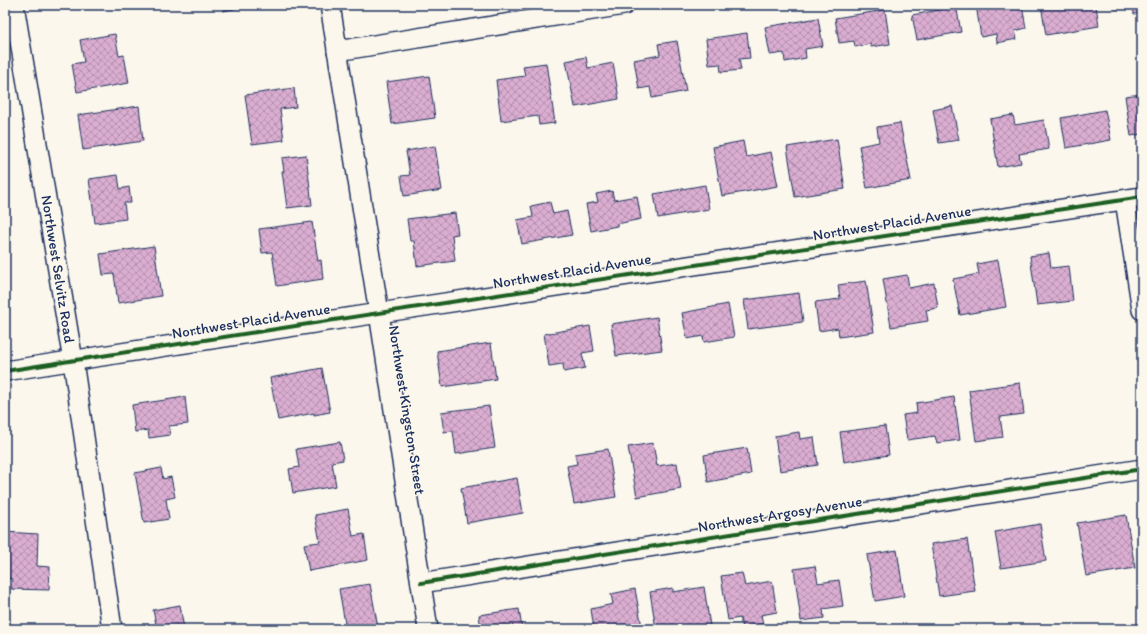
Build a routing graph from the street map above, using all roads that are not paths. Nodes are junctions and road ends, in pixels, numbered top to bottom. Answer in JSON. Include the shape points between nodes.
{"nodes":[{"id":1,"x":14,"y":5,"type":"edge"},
{"id":2,"x":330,"y":5,"type":"edge"},
{"id":3,"x":624,"y":5,"type":"edge"},
{"id":4,"x":337,"y":51,"type":"junction"},
{"id":5,"x":1134,"y":198,"type":"edge"},
{"id":6,"x":1142,"y":310,"type":"edge"},
{"id":7,"x":380,"y":313,"type":"junction"},
{"id":8,"x":73,"y":361,"type":"junction"},
{"id":9,"x":5,"y":371,"type":"edge"},
{"id":10,"x":1142,"y":469,"type":"edge"},
{"id":11,"x":421,"y":583,"type":"junction"},
{"id":12,"x":109,"y":629,"type":"edge"},
{"id":13,"x":428,"y":629,"type":"edge"}],
"edges":[{"from":1,"to":8,"type":"street","name":"Northwest Selvitz Road"},
{"from":2,"to":4,"type":"street","name":"Northwest Kingston Street"},
{"from":3,"to":4,"type":"street"},
{"from":4,"to":7,"type":"street","name":"Northwest Kingston Street"},
{"from":5,"to":6,"type":"street"},
{"from":5,"to":7,"type":"street","name":"Northwest Placid Avenue"},
{"from":7,"to":8,"type":"street","name":"Northwest Placid Avenue"},
{"from":7,"to":11,"type":"street","name":"Northwest Kingston Street"},
{"from":8,"to":9,"type":"street","name":"Northwest Placid Avenue"},
{"from":8,"to":12,"type":"street","name":"Northwest Selvitz Road"},
{"from":10,"to":11,"type":"street","name":"Northwest Argosy Avenue"},
{"from":11,"to":13,"type":"street","name":"Northwest Kingston Street"}]}
